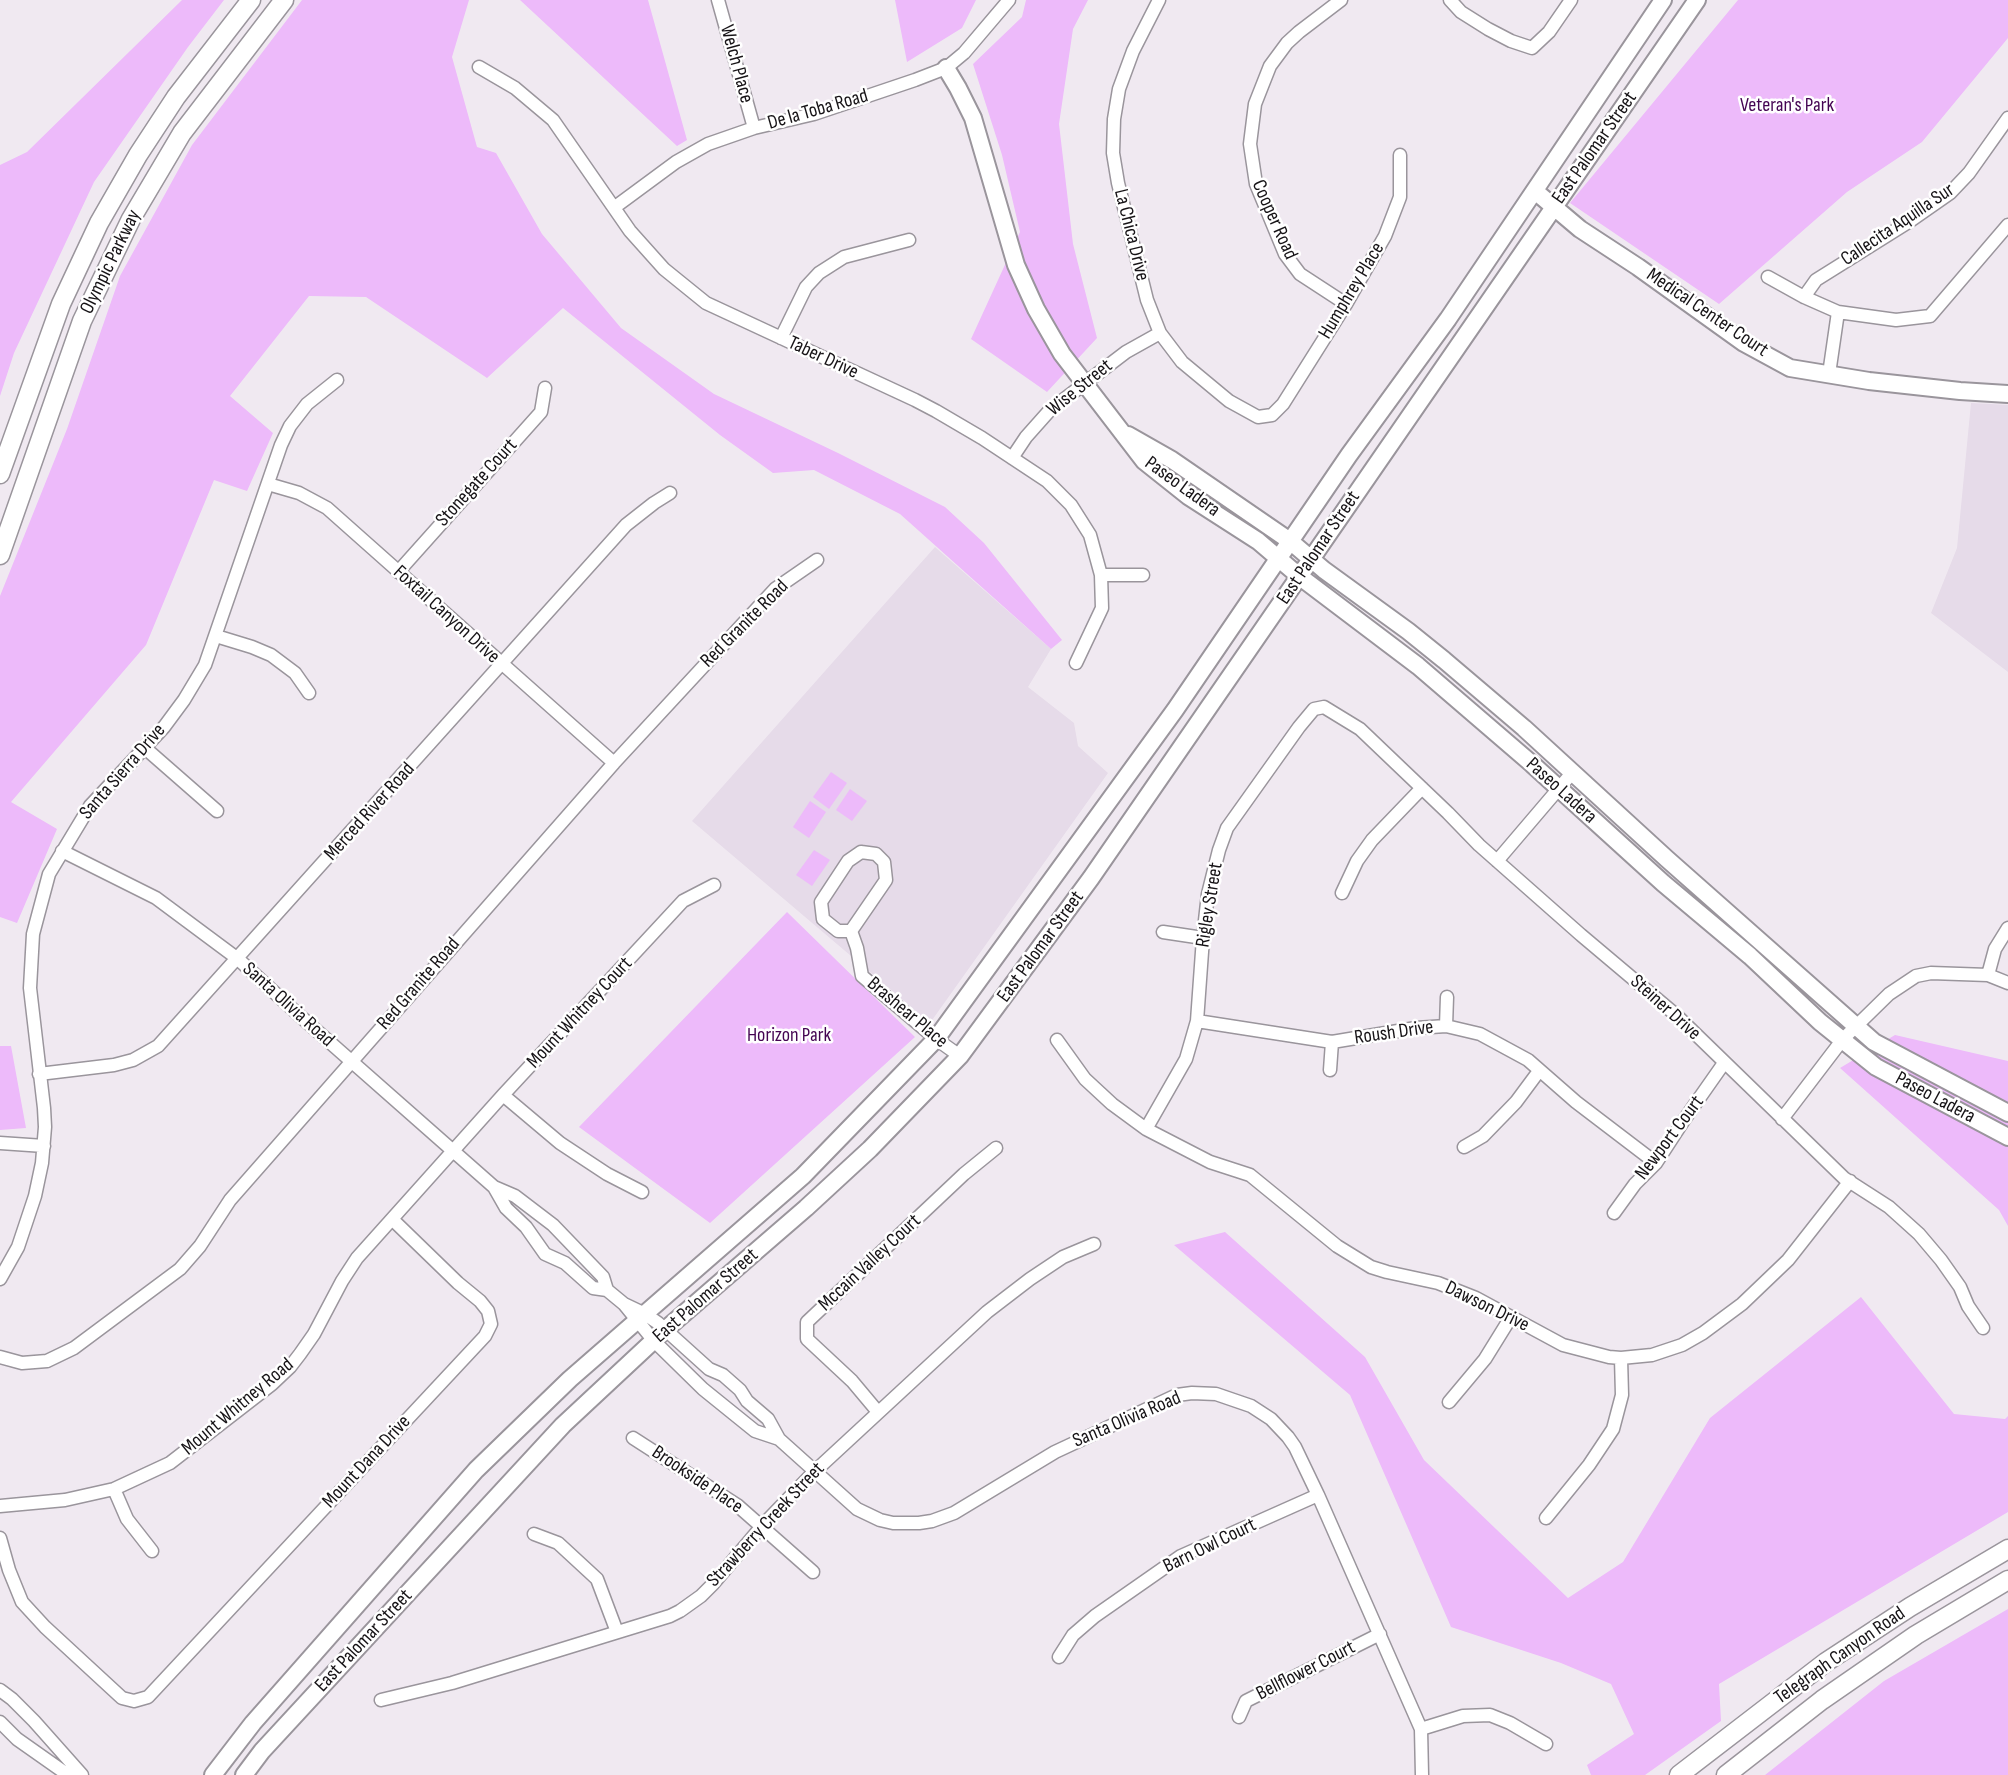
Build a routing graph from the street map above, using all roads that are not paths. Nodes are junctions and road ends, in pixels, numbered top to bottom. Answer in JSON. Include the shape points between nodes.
{"nodes":[{"id":1,"x":251,"y":0,"type":"edge"},
{"id":2,"x":284,"y":0,"type":"edge"},
{"id":3,"x":718,"y":0,"type":"edge"},
{"id":4,"x":1009,"y":0,"type":"edge"},
{"id":5,"x":1159,"y":0,"type":"edge"},
{"id":6,"x":1341,"y":0,"type":"edge"},
{"id":7,"x":1450,"y":0,"type":"edge"},
{"id":8,"x":1571,"y":0,"type":"edge"},
{"id":9,"x":1663,"y":0,"type":"edge"},
{"id":10,"x":1697,"y":0,"type":"edge"},
{"id":11,"x":1325,"y":5,"type":"edge"},
{"id":12,"x":479,"y":67,"type":"dead end"},
{"id":13,"x":946,"y":68,"type":"junction"},
{"id":14,"x":2008,"y":118,"type":"edge"},
{"id":15,"x":754,"y":129,"type":"junction"},
{"id":16,"x":1400,"y":155,"type":"dead end"},
{"id":17,"x":1535,"y":190,"type":"junction"},
{"id":18,"x":615,"y":207,"type":"junction"},
{"id":19,"x":1554,"y":207,"type":"junction"},
{"id":20,"x":2008,"y":225,"type":"edge"},
{"id":21,"x":909,"y":240,"type":"dead end"},
{"id":22,"x":1768,"y":277,"type":"dead end"},
{"id":23,"x":1804,"y":297,"type":"junction"},
{"id":24,"x":1346,"y":304,"type":"junction"},
{"id":25,"x":1838,"y":312,"type":"junction"},
{"id":26,"x":1160,"y":333,"type":"junction"},
{"id":27,"x":782,"y":338,"type":"junction"},
{"id":28,"x":1829,"y":374,"type":"junction"},
{"id":29,"x":337,"y":380,"type":"dead end"},
{"id":30,"x":1084,"y":384,"type":"junction"},
{"id":31,"x":545,"y":388,"type":"dead end"},
{"id":32,"x":2008,"y":394,"type":"edge"},
{"id":33,"x":1272,"y":415,"type":"joint"},
{"id":34,"x":1123,"y":431,"type":"junction"},
{"id":35,"x":1012,"y":458,"type":"junction"},
{"id":36,"x":0,"y":474,"type":"edge"},
{"id":37,"x":268,"y":484,"type":"junction"},
{"id":38,"x":670,"y":493,"type":"dead end"},
{"id":39,"x":1290,"y":541,"type":"junction"},
{"id":40,"x":0,"y":555,"type":"edge"},
{"id":41,"x":1279,"y":557,"type":"junction"},
{"id":42,"x":1311,"y":558,"type":"junction"},
{"id":43,"x":817,"y":560,"type":"dead end"},
{"id":44,"x":398,"y":572,"type":"junction"},
{"id":45,"x":1101,"y":575,"type":"junction"},
{"id":46,"x":1143,"y":575,"type":"dead end"},
{"id":47,"x":1299,"y":576,"type":"junction"},
{"id":48,"x":216,"y":636,"type":"junction"},
{"id":49,"x":1076,"y":663,"type":"dead end"},
{"id":50,"x":502,"y":665,"type":"junction"},
{"id":51,"x":309,"y":693,"type":"dead end"},
{"id":52,"x":1324,"y":707,"type":"joint"},
{"id":53,"x":145,"y":748,"type":"junction"},
{"id":54,"x":614,"y":763,"type":"junction"},
{"id":55,"x":1572,"y":773,"type":"junction"},
{"id":56,"x":1422,"y":788,"type":"junction"},
{"id":57,"x":1559,"y":789,"type":"junction"},
{"id":58,"x":217,"y":811,"type":"dead end"},
{"id":59,"x":62,"y":851,"type":"junction"},
{"id":60,"x":1497,"y":861,"type":"junction"},
{"id":61,"x":714,"y":885,"type":"dead end"},
{"id":62,"x":1342,"y":893,"type":"dead end"},
{"id":63,"x":2008,"y":928,"type":"edge"},
{"id":64,"x":851,"y":931,"type":"junction"},
{"id":65,"x":1163,"y":932,"type":"dead end"},
{"id":66,"x":1203,"y":938,"type":"junction"},
{"id":67,"x":238,"y":959,"type":"junction"},
{"id":68,"x":1988,"y":975,"type":"junction"},
{"id":69,"x":2008,"y":983,"type":"edge"},
{"id":70,"x":1447,"y":997,"type":"dead end"},
{"id":71,"x":1197,"y":1021,"type":"junction"},
{"id":72,"x":1446,"y":1026,"type":"junction"},
{"id":73,"x":1856,"y":1027,"type":"junction"},
{"id":74,"x":1843,"y":1039,"type":"junction"},
{"id":75,"x":936,"y":1040,"type":"junction"},
{"id":76,"x":1057,"y":1040,"type":"dead end"},
{"id":77,"x":1332,"y":1042,"type":"junction"},
{"id":78,"x":960,"y":1056,"type":"junction"},
{"id":79,"x":351,"y":1062,"type":"junction"},
{"id":80,"x":1724,"y":1063,"type":"junction"},
{"id":81,"x":1330,"y":1070,"type":"dead end"},
{"id":82,"x":1539,"y":1071,"type":"junction"},
{"id":83,"x":39,"y":1074,"type":"junction"},
{"id":84,"x":503,"y":1095,"type":"junction"},
{"id":85,"x":2008,"y":1113,"type":"edge"},
{"id":86,"x":1782,"y":1119,"type":"junction"},
{"id":87,"x":1146,"y":1129,"type":"junction"},
{"id":88,"x":2008,"y":1137,"type":"edge"},
{"id":89,"x":0,"y":1143,"type":"edge"},
{"id":90,"x":44,"y":1146,"type":"junction"},
{"id":91,"x":1464,"y":1147,"type":"dead end"},
{"id":92,"x":996,"y":1148,"type":"dead end"},
{"id":93,"x":454,"y":1151,"type":"junction"},
{"id":94,"x":1656,"y":1163,"type":"junction"},
{"id":95,"x":1850,"y":1180,"type":"junction"},
{"id":96,"x":494,"y":1187,"type":"junction"},
{"id":97,"x":642,"y":1192,"type":"dead end"},
{"id":98,"x":1614,"y":1213,"type":"dead end"},
{"id":99,"x":393,"y":1220,"type":"junction"},
{"id":100,"x":1094,"y":1244,"type":"dead end"},
{"id":101,"x":0,"y":1279,"type":"edge"},
{"id":102,"x":607,"y":1290,"type":"junction"},
{"id":103,"x":1511,"y":1317,"type":"junction"},
{"id":104,"x":641,"y":1318,"type":"junction"},
{"id":105,"x":1983,"y":1328,"type":"dead end"},
{"id":106,"x":660,"y":1335,"type":"junction"},
{"id":107,"x":0,"y":1357,"type":"edge"},
{"id":108,"x":1621,"y":1358,"type":"junction"},
{"id":109,"x":1449,"y":1402,"type":"dead end"},
{"id":110,"x":878,"y":1412,"type":"junction"},
{"id":111,"x":633,"y":1438,"type":"dead end"},
{"id":112,"x":778,"y":1439,"type":"junction"},
{"id":113,"x":814,"y":1472,"type":"junction"},
{"id":114,"x":114,"y":1489,"type":"junction"},
{"id":115,"x":1318,"y":1495,"type":"junction"},
{"id":116,"x":0,"y":1506,"type":"edge"},
{"id":117,"x":1546,"y":1518,"type":"dead end"},
{"id":118,"x":762,"y":1526,"type":"junction"},
{"id":119,"x":534,"y":1534,"type":"dead end"},
{"id":120,"x":0,"y":1538,"type":"edge"},
{"id":121,"x":2008,"y":1549,"type":"edge"},
{"id":122,"x":152,"y":1551,"type":"dead end"},
{"id":123,"x":813,"y":1572,"type":"dead end"},
{"id":124,"x":2008,"y":1580,"type":"edge"},
{"id":125,"x":617,"y":1632,"type":"junction"},
{"id":126,"x":1380,"y":1634,"type":"junction"},
{"id":127,"x":1059,"y":1657,"type":"dead end"},
{"id":128,"x":0,"y":1690,"type":"edge"},
{"id":129,"x":381,"y":1700,"type":"dead end"},
{"id":130,"x":1239,"y":1717,"type":"dead end"},
{"id":131,"x":0,"y":1722,"type":"edge"},
{"id":132,"x":1421,"y":1729,"type":"junction"},
{"id":133,"x":1546,"y":1744,"type":"dead end"},
{"id":134,"x":68,"y":1775,"type":"edge"},
{"id":135,"x":82,"y":1775,"type":"edge"},
{"id":136,"x":213,"y":1775,"type":"edge"},
{"id":137,"x":244,"y":1775,"type":"edge"},
{"id":138,"x":1422,"y":1775,"type":"edge"},
{"id":139,"x":1679,"y":1775,"type":"edge"},
{"id":140,"x":1726,"y":1775,"type":"edge"}],
"edges":[{"from":1,"to":36,"type":"main road","name":"Olympic Parkway","via":[[176,97],[99,223],[61,304]]},
{"from":2,"to":40,"type":"main road","name":"Olympic Parkway","via":[[182,134],[131,219],[82,321]]},
{"from":3,"to":15,"type":"street","name":"Welch Place"},
{"from":4,"to":13,"type":"street","name":"De la Toba Road","via":[[964,53]]},
{"from":5,"to":26,"type":"street","name":"La Chica Drive","via":[[1119,89],[1113,153],[1147,300]]},
{"from":6,"to":11,"type":"street","name":"Cooper Road"},
{"from":7,"to":8,"type":"street","via":[[1488,29],[1532,48],[1549,32]]},
{"from":9,"to":17,"type":"main road","name":"East Palomar Street"},
{"from":10,"to":19,"type":"main road","name":"East Palomar Street"},
{"from":11,"to":24,"type":"street","name":"Cooper Road","via":[[1270,66],[1255,104],[1250,144],[1256,184],[1285,254],[1300,274]]},
{"from":12,"to":18,"type":"street","name":"Taber Drive","via":[[514,88],[553,120]]},
{"from":13,"to":15,"type":"street","name":"De la Toba Road","via":[[814,114]]},
{"from":13,"to":30,"type":"main road","name":"Paseo Ladera","via":[[973,118],[1016,265],[1062,354]]},
{"from":14,"to":23,"type":"street","name":"Callecita Aquilla Sur","via":[[1970,173],[1950,193],[1816,280]]},
{"from":15,"to":18,"type":"street","name":"De la Toba Road","via":[[708,144]]},
{"from":16,"to":24,"type":"street","name":"Humphrey Place","via":[[1400,198],[1395,212]]},
{"from":17,"to":19,"type":"main road","name":"Medical Center Court"},
{"from":17,"to":39,"type":"main road","name":"East Palomar Street"},
{"from":18,"to":27,"type":"street","name":"Taber Drive","via":[[630,231],[682,285],[706,303]]},
{"from":19,"to":28,"type":"main road","name":"Medical Center Court","via":[[1744,343],[1790,368]]},
{"from":19,"to":42,"type":"main road","name":"East Palomar Street"},
{"from":20,"to":25,"type":"street","via":[[1930,316],[1896,320]]},
{"from":21,"to":27,"type":"street","via":[[844,257],[819,273],[803,292]]},
{"from":22,"to":23,"type":"street"},
{"from":23,"to":25,"type":"street"},
{"from":24,"to":33,"type":"street","name":"Humphrey Place","via":[[1283,404]]},
{"from":25,"to":28,"type":"street"},
{"from":26,"to":30,"type":"street","name":"Wise Street","via":[[1126,352]]},
{"from":26,"to":33,"type":"street","name":"La Chica Drive","via":[[1182,362],[1229,401],[1258,417]]},
{"from":27,"to":35,"type":"street","name":"Taber Drive","via":[[915,400]]},
{"from":28,"to":32,"type":"main road","name":"Medical Center Court"},
{"from":29,"to":37,"type":"street","name":"Santa Sierra Drive","via":[[307,404],[290,426]]},
{"from":30,"to":34,"type":"main road","name":"Paseo Ladera"},
{"from":30,"to":35,"type":"street","name":"Wise Street","via":[[1050,410]]},
{"from":31,"to":44,"type":"street","name":"Stonegate Court","via":[[541,412]]},
{"from":34,"to":39,"type":"main road","name":"Paseo Ladera"},
{"from":34,"to":41,"type":"main road","name":"Paseo Ladera","via":[[1144,461],[1188,496]]},
{"from":35,"to":45,"type":"street","name":"Taber Drive","via":[[1047,482],[1071,505],[1090,535]]},
{"from":37,"to":44,"type":"street","name":"Foxtail Canyon Drive","via":[[327,508]]},
{"from":37,"to":48,"type":"street","name":"Santa Sierra Drive"},
{"from":38,"to":50,"type":"street","name":"Merced River Road","via":[[626,525]]},
{"from":39,"to":41,"type":"main road","name":"East Palomar Street"},
{"from":39,"to":42,"type":"main road","name":"Paseo Ladera"},
{"from":41,"to":47,"type":"main road","name":"Paseo Ladera"},
{"from":41,"to":75,"type":"main road","name":"East Palomar Street","via":[[1175,710]]},
{"from":42,"to":47,"type":"main road","name":"East Palomar Street"},
{"from":42,"to":55,"type":"main road","name":"Paseo Ladera","via":[[1444,660]]},
{"from":43,"to":54,"type":"street","name":"Red Granite Road","via":[[775,590]]},
{"from":44,"to":50,"type":"street","name":"Foxtail Canyon Drive"},
{"from":45,"to":46,"type":"street"},
{"from":45,"to":49,"type":"street","name":"Taber Drive","via":[[1102,609]]},
{"from":47,"to":57,"type":"main road","name":"Paseo Ladera","via":[[1418,666]]},
{"from":47,"to":78,"type":"main road","name":"East Palomar Street","via":[[1091,878]]},
{"from":48,"to":51,"type":"street","via":[[271,655],[295,673]]},
{"from":48,"to":53,"type":"street","name":"Santa Sierra Drive","via":[[205,665],[184,700]]},
{"from":50,"to":54,"type":"street","name":"Foxtail Canyon Drive"},
{"from":50,"to":67,"type":"street","name":"Merced River Road"},
{"from":52,"to":56,"type":"street","name":"Steiner Drive","via":[[1360,729]]},
{"from":52,"to":66,"type":"street","name":"Rigley Street","via":[[1314,710],[1299,727],[1227,828],[1208,894]]},
{"from":53,"to":58,"type":"street"},
{"from":53,"to":59,"type":"street","name":"Santa Sierra Drive","via":[[90,806]]},
{"from":54,"to":79,"type":"street","name":"Red Granite Road"},
{"from":55,"to":57,"type":"street"},
{"from":55,"to":73,"type":"main road","name":"Paseo Ladera"},
{"from":56,"to":60,"type":"street","name":"Steiner Drive"},
{"from":56,"to":62,"type":"street","via":[[1372,840]]},
{"from":57,"to":60,"type":"street"},
{"from":57,"to":74,"type":"main road","name":"Paseo Ladera"},
{"from":59,"to":67,"type":"street","name":"Santa Olivia Road","via":[[156,898]]},
{"from":59,"to":83,"type":"street","name":"Santa Sierra Drive","via":[[49,874],[31,953],[30,988]]},
{"from":60,"to":80,"type":"street","name":"Steiner Drive","via":[[1676,1015]]},
{"from":61,"to":84,"type":"street","name":"Mount Whitney Court","via":[[683,901]]},
{"from":63,"to":68,"type":"street","via":[[1995,949]]},
{"from":64,"to":64,"type":"street","via":[[886,880],[884,862],[876,854],[861,852],[852,857],[821,902],[823,919],[828,925],[838,931]]},
{"from":64,"to":75,"type":"street","name":"Brashear Place","via":[[861,976]]},
{"from":65,"to":66,"type":"street"},
{"from":66,"to":71,"type":"street","name":"Rigley Street"},
{"from":67,"to":79,"type":"street","name":"Santa Olivia Road"},
{"from":67,"to":83,"type":"street","name":"Merced River Road","via":[[158,1046],[114,1065]]},
{"from":68,"to":69,"type":"street"},
{"from":68,"to":73,"type":"street","via":[[1916,976],[1889,994]]},
{"from":70,"to":72,"type":"street"},
{"from":71,"to":77,"type":"street","name":"Roush Drive"},
{"from":71,"to":87,"type":"street","name":"Rigley Street","via":[[1186,1059]]},
{"from":72,"to":77,"type":"street","name":"Roush Drive"},
{"from":72,"to":82,"type":"street","name":"Roush Drive","via":[[1480,1034],[1528,1060]]},
{"from":73,"to":74,"type":"street"},
{"from":73,"to":85,"type":"main road","name":"Paseo Ladera","via":[[1874,1042]]},
{"from":74,"to":86,"type":"street"},
{"from":74,"to":88,"type":"main road","name":"Paseo Ladera","via":[[1876,1067]]},
{"from":75,"to":78,"type":"street","name":"Brashear Place"},
{"from":75,"to":104,"type":"main road","name":"East Palomar Street","via":[[803,1176]]},
{"from":76,"to":87,"type":"street","name":"Dawson Drive","via":[[1085,1079]]},
{"from":77,"to":81,"type":"street"},
{"from":78,"to":106,"type":"main road","name":"East Palomar Street","via":[[854,1164]]},
{"from":79,"to":93,"type":"street","name":"Santa Olivia Road"},
{"from":79,"to":107,"type":"street","name":"Red Granite Road","via":[[230,1200],[180,1269],[74,1348],[47,1361],[22,1362]]},
{"from":80,"to":86,"type":"street","name":"Steiner Drive"},
{"from":80,"to":94,"type":"street","name":"Newport Court"},
{"from":82,"to":91,"type":"street","via":[[1509,1110],[1483,1136]]},
{"from":82,"to":94,"type":"street","name":"Roush Drive"},
{"from":83,"to":90,"type":"street","name":"Santa Sierra Drive"},
{"from":84,"to":93,"type":"street","name":"Mount Whitney Court"},
{"from":84,"to":97,"type":"street","via":[[560,1143]]},
{"from":86,"to":95,"type":"street","name":"Steiner Drive"},
{"from":87,"to":103,"type":"street","name":"Dawson Drive","via":[[1210,1162],[1250,1174],[1337,1246],[1371,1266],[1438,1284]]},
{"from":89,"to":90,"type":"street"},
{"from":90,"to":101,"type":"street","name":"Santa Sierra Drive","via":[[39,1180],[18,1247]]},
{"from":92,"to":110,"type":"street","name":"Mccain Valley Court","via":[[807,1322],[807,1339]]},
{"from":93,"to":96,"type":"street","name":"Santa Olivia Road"},
{"from":93,"to":99,"type":"street","name":"Mount Whitney Road"},
{"from":94,"to":98,"type":"street","name":"Newport Court"},
{"from":95,"to":105,"type":"street","name":"Steiner Drive","via":[[1919,1234],[1960,1287]]},
{"from":95,"to":108,"type":"street","name":"Dawson Drive","via":[[1800,1247],[1742,1304],[1682,1345],[1652,1355]]},
{"from":96,"to":102,"type":"street","name":"Santa Olivia Road","via":[[514,1196],[554,1225],[603,1277]]},
{"from":96,"to":102,"type":"street","name":"Santa Olivia Road","via":[[506,1208],[545,1254],[565,1263],[593,1288]]},
{"from":99,"to":114,"type":"street","name":"Mount Whitney Road","via":[[357,1258],[314,1334],[290,1367],[178,1457]]},
{"from":99,"to":120,"type":"street","name":"Mount Dana Drive","via":[[488,1311],[491,1324],[485,1336],[148,1697],[122,1698],[45,1627],[22,1602]]},
{"from":100,"to":110,"type":"street","name":"Strawberry Creek Street","via":[[1064,1257],[1000,1301]]},
{"from":102,"to":104,"type":"street","name":"Santa Olivia Road"},
{"from":103,"to":108,"type":"street","name":"Dawson Drive","via":[[1563,1345]]},
{"from":103,"to":109,"type":"street","via":[[1485,1359]]},
{"from":104,"to":106,"type":"street","name":"Santa Olivia Road"},
{"from":104,"to":136,"type":"main road","name":"East Palomar Street","via":[[570,1379],[476,1470],[253,1723]]},
{"from":106,"to":112,"type":"street","name":"Santa Olivia Road","via":[[703,1389],[755,1431]]},
{"from":106,"to":112,"type":"street","name":"Santa Olivia Road","via":[[723,1375],[768,1419]]},
{"from":106,"to":137,"type":"main road","name":"East Palomar Street","via":[[563,1425]]},
{"from":108,"to":117,"type":"street","via":[[1622,1395],[1613,1429],[1589,1466]]},
{"from":110,"to":113,"type":"street","name":"Strawberry Creek Street"},
{"from":111,"to":118,"type":"street","name":"Brookside Place"},
{"from":112,"to":113,"type":"street","name":"Santa Olivia Road"},
{"from":113,"to":115,"type":"street","name":"Santa Olivia Road","via":[[857,1509],[880,1520],[906,1524],[932,1521],[954,1513],[1055,1452],[1128,1416],[1177,1395],[1204,1393],[1239,1401],[1271,1419],[1295,1447]]},
{"from":113,"to":118,"type":"street","name":"Strawberry Creek Street"},
{"from":114,"to":116,"type":"street","name":"Mount Whitney Road","via":[[65,1500]]},
{"from":114,"to":122,"type":"street","via":[[127,1519]]},
{"from":115,"to":126,"type":"street","name":"Santa Olivia Road"},
{"from":115,"to":127,"type":"street","name":"Barn Owl Court","via":[[1181,1556],[1095,1616],[1073,1635]]},
{"from":118,"to":123,"type":"street","name":"Brookside Place"},
{"from":118,"to":125,"type":"street","name":"Strawberry Creek Street","via":[[713,1584],[687,1606],[670,1616]]},
{"from":119,"to":125,"type":"street","via":[[558,1543],[597,1579]]},
{"from":121,"to":139,"type":"main road","name":"Telegraph Canyon Road","via":[[1826,1662]]},
{"from":124,"to":140,"type":"main road","name":"Telegraph Canyon Road","via":[[1916,1635],[1822,1700]]},
{"from":125,"to":129,"type":"street","name":"Strawberry Creek Street","via":[[452,1683]]},
{"from":126,"to":130,"type":"street","name":"Bellflower Court","via":[[1246,1701]]},
{"from":126,"to":132,"type":"street","name":"Santa Olivia Road"},
{"from":128,"to":135,"type":"street"},
{"from":131,"to":134,"type":"street","via":[[16,1739]]},
{"from":132,"to":133,"type":"street","via":[[1463,1716],[1490,1715]]},
{"from":132,"to":138,"type":"street","name":"Santa Olivia Road"}]}
